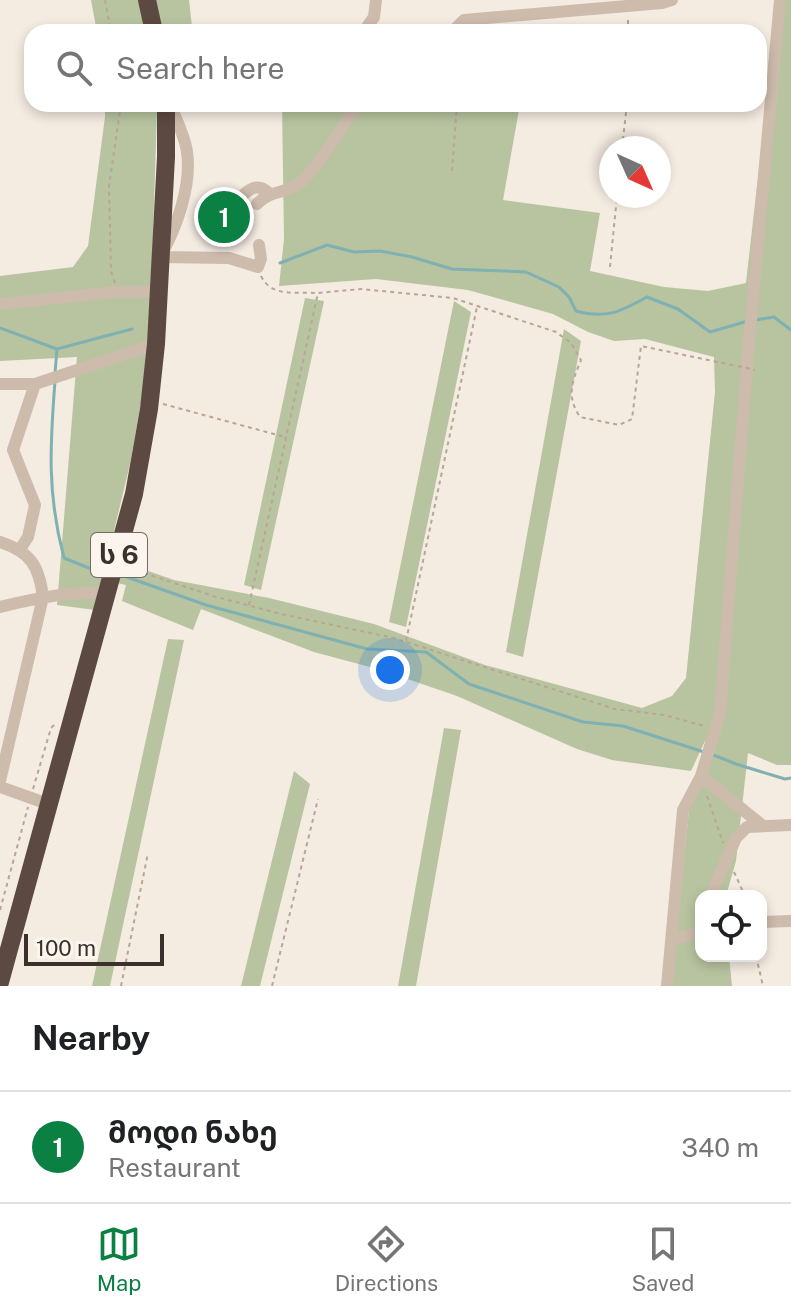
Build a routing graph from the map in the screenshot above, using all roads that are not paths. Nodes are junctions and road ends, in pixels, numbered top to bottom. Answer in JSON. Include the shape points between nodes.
{"nodes":[{"id":1,"x":147,"y":0,"type":"edge"},
{"id":2,"x":376,"y":0,"type":"edge"},
{"id":3,"x":672,"y":0,"type":"edge"},
{"id":4,"x":780,"y":0,"type":"edge"},
{"id":5,"x":152,"y":24,"type":"edge"},
{"id":6,"x":369,"y":24,"type":"edge"},
{"id":7,"x":460,"y":24,"type":"edge"},
{"id":8,"x":168,"y":112,"type":"edge"},
{"id":9,"x":352,"y":112,"type":"edge"},
{"id":10,"x":270,"y":194,"type":"junction"},
{"id":11,"x":241,"y":197,"type":"dead end"},
{"id":12,"x":257,"y":204,"type":"dead end"},
{"id":13,"x":259,"y":245,"type":"dead end"},
{"id":14,"x":160,"y":257,"type":"junction"},
{"id":15,"x":158,"y":292,"type":"junction"},
{"id":16,"x":0,"y":304,"type":"edge"},
{"id":17,"x":156,"y":344,"type":"junction"},
{"id":18,"x":0,"y":384,"type":"edge"},
{"id":19,"x":35,"y":384,"type":"junction"},
{"id":20,"x":0,"y":542,"type":"edge"},
{"id":21,"x":20,"y":549,"type":"junction"},
{"id":22,"x":109,"y":593,"type":"junction"},
{"id":23,"x":43,"y":597,"type":"junction"},
{"id":24,"x":0,"y":607,"type":"edge"},
{"id":25,"x":701,"y":776,"type":"junction"},
{"id":26,"x":0,"y":781,"type":"edge"},
{"id":27,"x":0,"y":787,"type":"edge"},
{"id":28,"x":48,"y":804,"type":"junction"},
{"id":29,"x":791,"y":825,"type":"edge"},
{"id":30,"x":763,"y":826,"type":"junction"},
{"id":31,"x":713,"y":890,"type":"edge"},
{"id":32,"x":791,"y":921,"type":"edge"},
{"id":33,"x":767,"y":922,"type":"edge"},
{"id":34,"x":695,"y":934,"type":"edge"},
{"id":35,"x":672,"y":940,"type":"junction"},
{"id":36,"x":0,"y":982,"type":"edge"},
{"id":37,"x":667,"y":986,"type":"edge"}],
"edges":[{"from":1,"to":5,"type":"highway"},
{"from":2,"to":6,"type":"street"},
{"from":3,"to":7,"type":"street"},
{"from":4,"to":25,"type":"street","via":[[720,713]]},
{"from":8,"to":14,"type":"highway","number":"ს 6"},
{"from":9,"to":10,"type":"street","via":[[303,180],[288,191]]},
{"from":10,"to":11,"type":"street","via":[[255,187]]},
{"from":10,"to":12,"type":"street"},
{"from":13,"to":14,"type":"street","via":[[258,267],[229,258]]},
{"from":14,"to":15,"type":"highway","number":"ს 6"},
{"from":15,"to":16,"type":"street"},
{"from":15,"to":17,"type":"highway","number":"ს 6"},
{"from":17,"to":19,"type":"street"},
{"from":17,"to":22,"type":"highway","number":"ს 6","via":[[134,494]]},
{"from":18,"to":19,"type":"street"},
{"from":19,"to":21,"type":"street","via":[[13,450],[35,505]]},
{"from":20,"to":21,"type":"street"},
{"from":21,"to":23,"type":"street","via":[[37,568]]},
{"from":22,"to":23,"type":"street"},
{"from":22,"to":28,"type":"highway","number":"ს 6"},
{"from":23,"to":24,"type":"street"},
{"from":23,"to":26,"type":"street"},
{"from":25,"to":30,"type":"street"},
{"from":25,"to":35,"type":"street","via":[[683,810]]},
{"from":27,"to":28,"type":"street"},
{"from":28,"to":36,"type":"highway","number":"ს 6"},
{"from":29,"to":30,"type":"street"},
{"from":30,"to":31,"type":"street","via":[[747,827],[736,838]]},
{"from":32,"to":33,"type":"street"},
{"from":34,"to":35,"type":"street"},
{"from":35,"to":37,"type":"street"}]}
